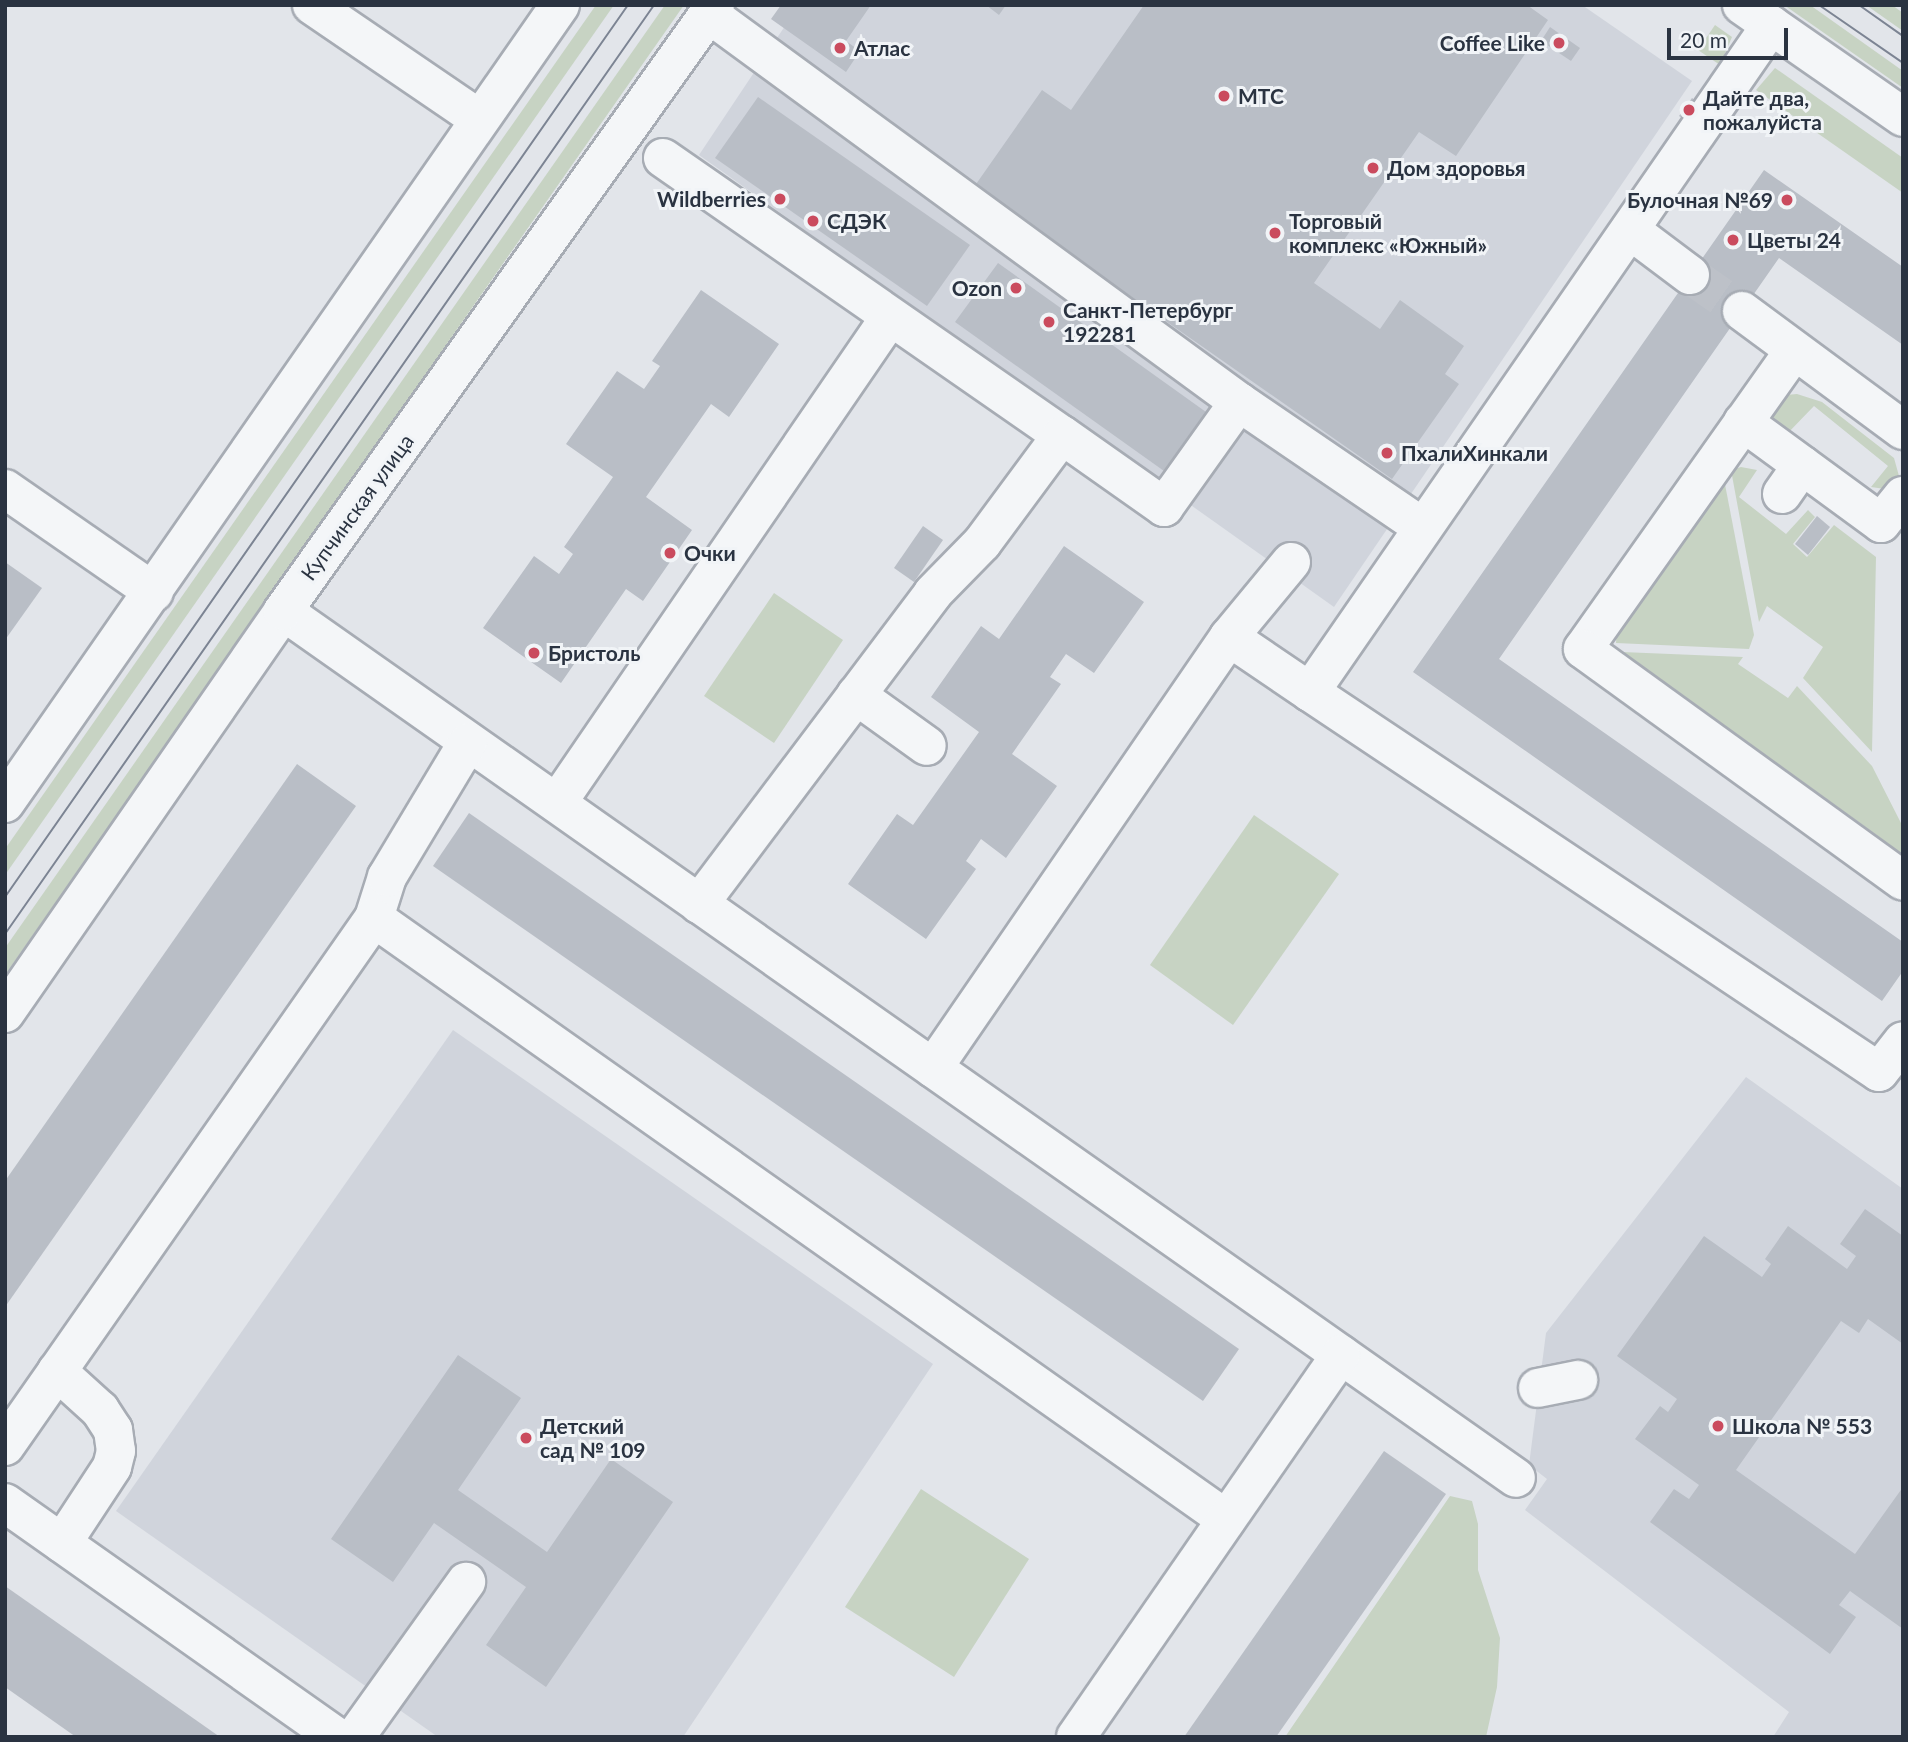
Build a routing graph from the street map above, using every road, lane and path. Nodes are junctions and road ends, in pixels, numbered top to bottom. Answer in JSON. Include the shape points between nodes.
{"nodes":[{"id":1,"x":312,"y":5,"type":"edge"},
{"id":2,"x":560,"y":5,"type":"edge"},
{"id":3,"x":712,"y":10,"type":"edge"},
{"id":4,"x":1757,"y":15,"type":"edge"},
{"id":5,"x":1903,"y":117,"type":"edge"},
{"id":6,"x":480,"y":120,"type":"junction"},
{"id":7,"x":663,"y":158,"type":"dead end"},
{"id":8,"x":1630,"y":230,"type":"junction"},
{"id":9,"x":1690,"y":275,"type":"tunnel mouth"},
{"id":10,"x":1742,"y":311,"type":"tunnel mouth"},
{"id":11,"x":891,"y":317,"type":"junction"},
{"id":12,"x":1794,"y":351,"type":"junction"},
{"id":13,"x":1238,"y":402,"type":"junction"},
{"id":14,"x":1744,"y":422,"type":"junction"},
{"id":15,"x":1903,"y":430,"type":"edge"},
{"id":16,"x":1062,"y":435,"type":"junction"},
{"id":17,"x":5,"y":489,"type":"edge"},
{"id":18,"x":1903,"y":496,"type":"edge"},
{"id":19,"x":1422,"y":527,"type":"junction"},
{"id":20,"x":1292,"y":562,"type":"dead end"},
{"id":21,"x":154,"y":592,"type":"junction"},
{"id":22,"x":283,"y":611,"type":"junction"},
{"id":23,"x":1229,"y":637,"type":"junction"},
{"id":24,"x":1310,"y":692,"type":"junction"},
{"id":25,"x":856,"y":695,"type":"junction"},
{"id":26,"x":468,"y":742,"type":"junction"},
{"id":27,"x":927,"y":746,"type":"dead end"},
{"id":28,"x":5,"y":803,"type":"edge"},
{"id":29,"x":557,"y":803,"type":"junction"},
{"id":30,"x":1903,"y":881,"type":"edge"},
{"id":31,"x":699,"y":904,"type":"junction"},
{"id":32,"x":374,"y":918,"type":"junction"},
{"id":33,"x":5,"y":1013,"type":"edge"},
{"id":34,"x":1903,"y":1041,"type":"edge"},
{"id":35,"x":933,"y":1068,"type":"junction"},
{"id":36,"x":1340,"y":1355,"type":"junction"},
{"id":37,"x":57,"y":1371,"type":"junction"},
{"id":38,"x":1578,"y":1380,"type":"dead end"},
{"id":39,"x":1538,"y":1388,"type":"dead end"},
{"id":40,"x":5,"y":1446,"type":"edge"},
{"id":41,"x":1516,"y":1478,"type":"dead end"},
{"id":42,"x":5,"y":1503,"type":"edge"},
{"id":43,"x":1226,"y":1519,"type":"junction"},
{"id":44,"x":62,"y":1544,"type":"junction"},
{"id":45,"x":466,"y":1582,"type":"dead end"},
{"id":46,"x":337,"y":1737,"type":"edge"},
{"id":47,"x":355,"y":1737,"type":"edge"},
{"id":48,"x":1076,"y":1737,"type":"edge"}],
"edges":[{"from":1,"to":6,"type":"street"},
{"from":2,"to":6,"type":"street"},
{"from":3,"to":13,"type":"street"},
{"from":3,"to":22,"type":"street","name":"Купчинская улица"},
{"from":4,"to":5,"type":"street"},
{"from":4,"to":8,"type":"street"},
{"from":6,"to":21,"type":"street"},
{"from":7,"to":11,"type":"street"},
{"from":8,"to":9,"type":"street"},
{"from":8,"to":19,"type":"street"},
{"from":10,"to":12,"type":"street"},
{"from":11,"to":16,"type":"street"},
{"from":11,"to":29,"type":"street"},
{"from":12,"to":14,"type":"street"},
{"from":12,"to":15,"type":"street"},
{"from":13,"to":16,"type":"street","via":[[1164,507]]},
{"from":13,"to":19,"type":"street"},
{"from":14,"to":18,"type":"street","via":[[1792,480],[1881,523]]},
{"from":14,"to":30,"type":"street","via":[[1583,649]]},
{"from":16,"to":25,"type":"street","via":[[982,543],[933,593]]},
{"from":17,"to":21,"type":"street"},
{"from":19,"to":24,"type":"street"},
{"from":20,"to":23,"type":"street"},
{"from":21,"to":28,"type":"street"},
{"from":22,"to":26,"type":"street"},
{"from":22,"to":33,"type":"street","name":"Купчинская улица"},
{"from":23,"to":24,"type":"street"},
{"from":23,"to":35,"type":"street"},
{"from":24,"to":34,"type":"street","via":[[1879,1072]]},
{"from":25,"to":27,"type":"street"},
{"from":25,"to":31,"type":"street"},
{"from":26,"to":29,"type":"street"},
{"from":26,"to":32,"type":"street","via":[[387,877]]},
{"from":29,"to":31,"type":"street"},
{"from":31,"to":35,"type":"street"},
{"from":32,"to":37,"type":"street"},
{"from":32,"to":43,"type":"street"},
{"from":35,"to":36,"type":"street"},
{"from":36,"to":41,"type":"street"},
{"from":36,"to":43,"type":"street"},
{"from":37,"to":40,"type":"street"},
{"from":37,"to":44,"type":"street","via":[[100,1410],[113,1430],[116,1451],[112,1467]]},
{"from":38,"to":39,"type":"street"},
{"from":42,"to":44,"type":"street"},
{"from":43,"to":48,"type":"street"},
{"from":44,"to":46,"type":"street"},
{"from":45,"to":47,"type":"street"}]}
